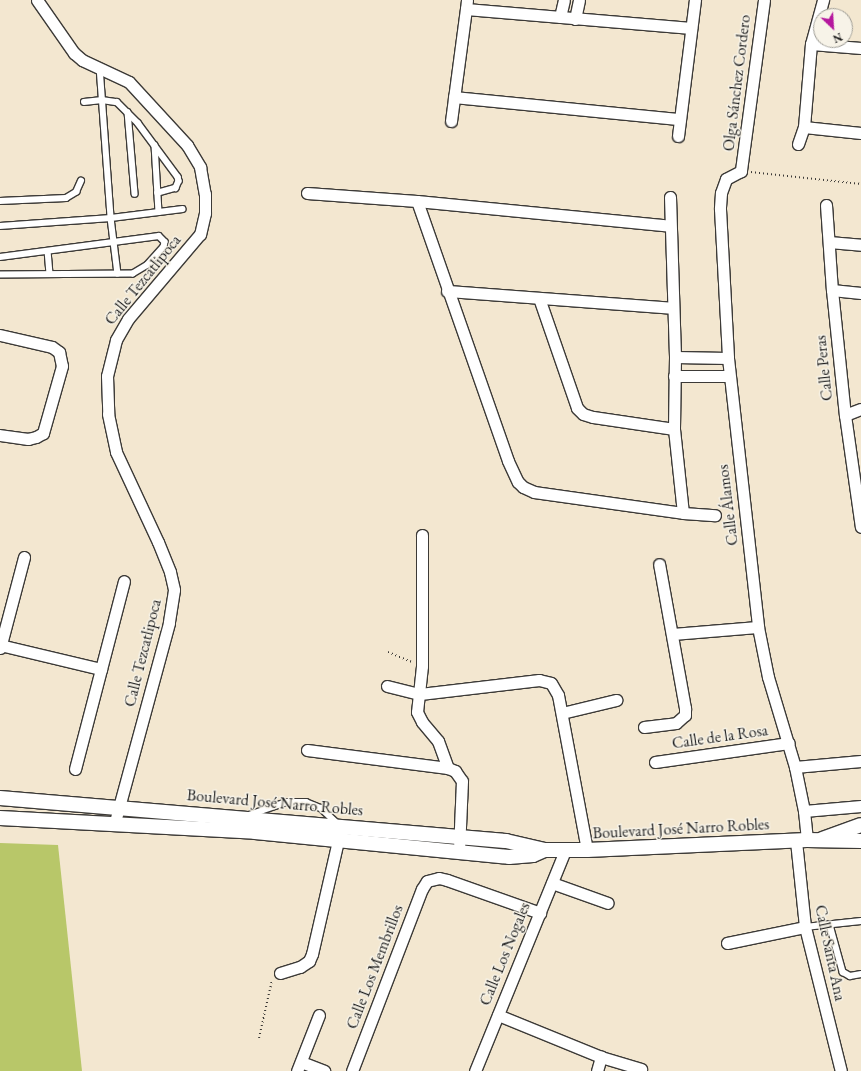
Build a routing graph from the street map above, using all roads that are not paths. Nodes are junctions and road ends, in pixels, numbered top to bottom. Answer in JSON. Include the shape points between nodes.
{"nodes":[{"id":1,"x":38,"y":0,"type":"edge"},
{"id":2,"x":564,"y":0,"type":"edge"},
{"id":3,"x":579,"y":0,"type":"edge"},
{"id":4,"x":695,"y":0,"type":"edge"},
{"id":5,"x":764,"y":0,"type":"edge"},
{"id":6,"x":823,"y":0,"type":"edge"},
{"id":7,"x":466,"y":4,"type":"edge"},
{"id":8,"x":560,"y":17,"type":"junction"},
{"id":9,"x":575,"y":19,"type":"junction"},
{"id":10,"x":691,"y":28,"type":"junction"},
{"id":11,"x":811,"y":44,"type":"junction"},
{"id":12,"x":861,"y":48,"type":"edge"},
{"id":13,"x":100,"y":67,"type":"junction"},
{"id":14,"x":454,"y":97,"type":"junction"},
{"id":15,"x":102,"y":100,"type":"junction"},
{"id":16,"x":84,"y":102,"type":"dead end"},
{"id":17,"x":128,"y":112,"type":"junction"},
{"id":18,"x":680,"y":119,"type":"junction"},
{"id":19,"x":451,"y":122,"type":"dead end"},
{"id":20,"x":804,"y":127,"type":"junction"},
{"id":21,"x":861,"y":133,"type":"edge"},
{"id":22,"x":678,"y":136,"type":"dead end"},
{"id":23,"x":798,"y":144,"type":"dead end"},
{"id":24,"x":155,"y":145,"type":"junction"},
{"id":25,"x":741,"y":171,"type":"joint"},
{"id":26,"x":81,"y":180,"type":"dead end"},
{"id":27,"x":158,"y":193,"type":"junction"},
{"id":28,"x":307,"y":193,"type":"dead end"},
{"id":29,"x":135,"y":194,"type":"dead end"},
{"id":30,"x":670,"y":197,"type":"dead end"},
{"id":31,"x":0,"y":201,"type":"edge"},
{"id":32,"x":416,"y":201,"type":"junction"},
{"id":33,"x":826,"y":205,"type":"dead end"},
{"id":34,"x":182,"y":209,"type":"dead end"},
{"id":35,"x":159,"y":212,"type":"junction"},
{"id":36,"x":111,"y":218,"type":"junction"},
{"id":37,"x":0,"y":226,"type":"edge"},
{"id":38,"x":670,"y":226,"type":"junction"},
{"id":39,"x":114,"y":242,"type":"junction"},
{"id":40,"x":829,"y":242,"type":"junction"},
{"id":41,"x":861,"y":245,"type":"edge"},
{"id":42,"x":48,"y":251,"type":"junction"},
{"id":43,"x":0,"y":258,"type":"edge"},
{"id":44,"x":50,"y":274,"type":"junction"},
{"id":45,"x":118,"y":274,"type":"junction"},
{"id":46,"x":0,"y":275,"type":"edge"},
{"id":47,"x":832,"y":290,"type":"junction"},
{"id":48,"x":447,"y":291,"type":"junction"},
{"id":49,"x":861,"y":293,"type":"edge"},
{"id":50,"x":539,"y":298,"type":"junction"},
{"id":51,"x":672,"y":308,"type":"junction"},
{"id":52,"x":0,"y":335,"type":"edge"},
{"id":53,"x":675,"y":357,"type":"junction"},
{"id":54,"x":728,"y":358,"type":"junction"},
{"id":55,"x":674,"y":376,"type":"junction"},
{"id":56,"x":729,"y":376,"type":"junction"},
{"id":57,"x":861,"y":409,"type":"edge"},
{"id":58,"x":845,"y":415,"type":"junction"},
{"id":59,"x":674,"y":429,"type":"junction"},
{"id":60,"x":0,"y":435,"type":"edge"},
{"id":61,"x":683,"y":513,"type":"junction"},
{"id":62,"x":715,"y":515,"type":"dead end"},
{"id":63,"x":861,"y":527,"type":"edge"},
{"id":64,"x":422,"y":535,"type":"dead end"},
{"id":65,"x":24,"y":557,"type":"dead end"},
{"id":66,"x":659,"y":564,"type":"dead end"},
{"id":67,"x":124,"y":581,"type":"dead end"},
{"id":68,"x":758,"y":627,"type":"junction"},
{"id":69,"x":672,"y":634,"type":"junction"},
{"id":70,"x":0,"y":646,"type":"edge"},
{"id":71,"x":101,"y":668,"type":"junction"},
{"id":72,"x":387,"y":686,"type":"dead end"},
{"id":73,"x":420,"y":694,"type":"junction"},
{"id":74,"x":616,"y":700,"type":"dead end"},
{"id":75,"x":562,"y":712,"type":"junction"},
{"id":76,"x":644,"y":727,"type":"dead end"},
{"id":77,"x":789,"y":743,"type":"junction"},
{"id":78,"x":307,"y":750,"type":"dead end"},
{"id":79,"x":861,"y":761,"type":"edge"},
{"id":80,"x":655,"y":762,"type":"dead end"},
{"id":81,"x":795,"y":767,"type":"junction"},
{"id":82,"x":448,"y":768,"type":"junction"},
{"id":83,"x":75,"y":769,"type":"dead end"},
{"id":84,"x":0,"y":798,"type":"edge"},
{"id":85,"x":861,"y":806,"type":"edge"},
{"id":86,"x":120,"y":807,"type":"junction"},
{"id":87,"x":804,"y":811,"type":"junction"},
{"id":88,"x":0,"y":818,"type":"edge"},
{"id":89,"x":241,"y":818,"type":"junction"},
{"id":90,"x":114,"y":825,"type":"junction"},
{"id":91,"x":861,"y":825,"type":"edge"},
{"id":92,"x":341,"y":826,"type":"junction"},
{"id":93,"x":339,"y":840,"type":"junction"},
{"id":94,"x":807,"y":840,"type":"junction"},
{"id":95,"x":861,"y":840,"type":"edge"},
{"id":96,"x":459,"y":844,"type":"junction"},
{"id":97,"x":565,"y":850,"type":"junction"},
{"id":98,"x":587,"y":850,"type":"junction"},
{"id":99,"x":552,"y":883,"type":"junction"},
{"id":100,"x":608,"y":903,"type":"dead end"},
{"id":101,"x":540,"y":913,"type":"junction"},
{"id":102,"x":861,"y":921,"type":"edge"},
{"id":103,"x":830,"y":925,"type":"junction"},
{"id":104,"x":805,"y":927,"type":"junction"},
{"id":105,"x":727,"y":943,"type":"dead end"},
{"id":106,"x":280,"y":973,"type":"road end"},
{"id":107,"x":861,"y":974,"type":"edge"},
{"id":108,"x":319,"y":1015,"type":"dead end"},
{"id":109,"x":498,"y":1015,"type":"junction"},
{"id":110,"x":601,"y":1057,"type":"junction"},
{"id":111,"x":299,"y":1067,"type":"edge"},
{"id":112,"x":641,"y":1070,"type":"dead end"},
{"id":113,"x":324,"y":1071,"type":"edge"},
{"id":114,"x":352,"y":1071,"type":"edge"},
{"id":115,"x":475,"y":1071,"type":"edge"},
{"id":116,"x":598,"y":1071,"type":"edge"},
{"id":117,"x":841,"y":1071,"type":"edge"}],
"edges":[{"from":1,"to":13,"type":"street","name":"Calle Tezcatlipoca","via":[[74,53],[82,60]]},
{"from":2,"to":8,"type":"street"},
{"from":3,"to":9,"type":"street"},
{"from":4,"to":10,"type":"street"},
{"from":5,"to":25,"type":"street","name":"Olga Sánchez Cordero"},
{"from":6,"to":11,"type":"street"},
{"from":7,"to":8,"type":"street"},
{"from":7,"to":14,"type":"street"},
{"from":8,"to":9,"type":"street"},
{"from":9,"to":10,"type":"street"},
{"from":10,"to":18,"type":"street"},
{"from":11,"to":12,"type":"street"},
{"from":11,"to":20,"type":"street"},
{"from":13,"to":15,"type":"lane"},
{"from":13,"to":86,"type":"street","name":"Calle Tezcatlipoca","via":[[129,82],[187,145],[200,167],[205,194],[205,213],[200,234],[128,319],[116,340],[107,376],[108,414],[116,452],[160,548],[174,590],[169,623]]},
{"from":14,"to":18,"type":"street"},
{"from":14,"to":19,"type":"street"},
{"from":15,"to":16,"type":"lane"},
{"from":15,"to":17,"type":"lane","via":[[117,102]]},
{"from":15,"to":36,"type":"lane"},
{"from":17,"to":24,"type":"lane"},
{"from":17,"to":29,"type":"lane"},
{"from":18,"to":22,"type":"street"},
{"from":20,"to":21,"type":"street"},
{"from":20,"to":23,"type":"street"},
{"from":24,"to":27,"type":"lane"},
{"from":24,"to":27,"type":"lane","via":[[179,181],[176,188]]},
{"from":25,"to":54,"type":"street","name":"Calle Álamos","via":[[726,179],[721,194]]},
{"from":26,"to":31,"type":"lane","via":[[76,192],[66,198]]},
{"from":27,"to":35,"type":"lane"},
{"from":28,"to":32,"type":"street"},
{"from":30,"to":38,"type":"street"},
{"from":32,"to":38,"type":"street"},
{"from":32,"to":48,"type":"street"},
{"from":33,"to":40,"type":"street","name":"Calle Peras"},
{"from":34,"to":35,"type":"lane"},
{"from":35,"to":36,"type":"lane"},
{"from":36,"to":37,"type":"lane"},
{"from":36,"to":39,"type":"lane"},
{"from":38,"to":51,"type":"street"},
{"from":39,"to":42,"type":"lane"},
{"from":39,"to":45,"type":"lane"},
{"from":39,"to":45,"type":"lane","via":[[159,236],[165,242],[164,247],[143,270],[133,274]]},
{"from":40,"to":41,"type":"street"},
{"from":40,"to":47,"type":"street","name":"Calle Peras"},
{"from":42,"to":43,"type":"lane"},
{"from":42,"to":44,"type":"lane"},
{"from":44,"to":45,"type":"lane"},
{"from":44,"to":46,"type":"lane"},
{"from":47,"to":49,"type":"street"},
{"from":47,"to":58,"type":"street","name":"Calle Peras"},
{"from":48,"to":50,"type":"street"},
{"from":48,"to":61,"type":"street","via":[[508,461],[514,476],[523,487],[534,492]]},
{"from":50,"to":51,"type":"street"},
{"from":50,"to":59,"type":"street","via":[[577,408],[583,414]]},
{"from":51,"to":53,"type":"street"},
{"from":52,"to":60,"type":"street","via":[[52,347],[59,352],[62,366],[43,433],[36,438],[28,439]]},
{"from":53,"to":54,"type":"street"},
{"from":53,"to":55,"type":"street"},
{"from":54,"to":56,"type":"street","name":"Calle Álamos"},
{"from":55,"to":56,"type":"street"},
{"from":55,"to":59,"type":"street"},
{"from":56,"to":68,"type":"street","name":"Calle Álamos"},
{"from":57,"to":58,"type":"street"},
{"from":58,"to":63,"type":"street","name":"Calle Peras"},
{"from":59,"to":61,"type":"street"},
{"from":61,"to":62,"type":"street"},
{"from":64,"to":73,"type":"street"},
{"from":65,"to":70,"type":"street"},
{"from":66,"to":69,"type":"street"},
{"from":67,"to":71,"type":"street"},
{"from":68,"to":69,"type":"street"},
{"from":68,"to":77,"type":"street","name":"Calle Álamos","via":[[768,677]]},
{"from":69,"to":76,"type":"street","via":[[685,715],[676,723]]},
{"from":70,"to":71,"type":"street"},
{"from":71,"to":83,"type":"street"},
{"from":72,"to":73,"type":"street"},
{"from":73,"to":75,"type":"street","via":[[538,680],[551,683],[558,695]]},
{"from":73,"to":82,"type":"street","via":[[417,712],[438,741]]},
{"from":74,"to":75,"type":"street"},
{"from":75,"to":98,"type":"street"},
{"from":77,"to":80,"type":"street","name":"Calle de la Rosa"},
{"from":77,"to":81,"type":"street","name":"Calle Álamos"},
{"from":78,"to":82,"type":"street"},
{"from":79,"to":81,"type":"street"},
{"from":81,"to":87,"type":"street","name":"Calle Álamos"},
{"from":82,"to":96,"type":"street","via":[[459,774],[462,781]]},
{"from":84,"to":86,"type":"street","name":"Boulevard José Narro Robles"},
{"from":85,"to":87,"type":"street"},
{"from":86,"to":89,"type":"street","name":"Boulevard José Narro Robles"},
{"from":86,"to":90,"type":"street","name":"Calle Tezcatlipoca"},
{"from":87,"to":94,"type":"street","name":"Calle Álamos"},
{"from":88,"to":90,"type":"street","name":"Boulevard José Narro Robles"},
{"from":89,"to":92,"type":"street","name":"Boulevard José Narro Robles"},
{"from":89,"to":92,"type":"lane","via":[[286,802],[298,801],[321,808]]},
{"from":90,"to":93,"type":"street","name":"Boulevard José Narro Robles","via":[[255,832]]},
{"from":91,"to":94,"type":"street","name":"Boulevard José Narro Robles"},
{"from":92,"to":93,"type":"street"},
{"from":92,"to":96,"type":"street","name":"Boulevard José Narro Robles"},
{"from":93,"to":96,"type":"street","name":"Boulevard José Narro Robles"},
{"from":93,"to":106,"type":"street","via":[[309,961],[300,967]]},
{"from":94,"to":95,"type":"street","name":"Boulevard José Narro Robles"},
{"from":94,"to":98,"type":"street","name":"Boulevard José Narro Robles"},
{"from":94,"to":104,"type":"street","name":"Calle Santa Ana"},
{"from":96,"to":97,"type":"street","name":"Boulevard José Narro Robles","via":[[509,857],[533,855],[545,850]]},
{"from":97,"to":98,"type":"street","name":"Boulevard José Narro Robles"},
{"from":97,"to":99,"type":"street","name":"Calle Los Nogales"},
{"from":99,"to":100,"type":"street"},
{"from":99,"to":101,"type":"street","name":"Calle Los Nogales"},
{"from":101,"to":109,"type":"street","name":"Calle Los Nogales"},
{"from":101,"to":114,"type":"street","name":"Calle Los Membrillos","via":[[451,881],[432,878],[424,884]]},
{"from":102,"to":103,"type":"lane"},
{"from":103,"to":104,"type":"lane"},
{"from":103,"to":107,"type":"lane","via":[[843,972],[850,976]]},
{"from":104,"to":105,"type":"street"},
{"from":104,"to":117,"type":"street","name":"Calle Santa Ana"},
{"from":108,"to":111,"type":"street"},
{"from":109,"to":110,"type":"street"},
{"from":109,"to":115,"type":"street","name":"Calle Los Nogales"},
{"from":110,"to":112,"type":"street"},
{"from":110,"to":116,"type":"street"},
{"from":111,"to":113,"type":"street"}]}
